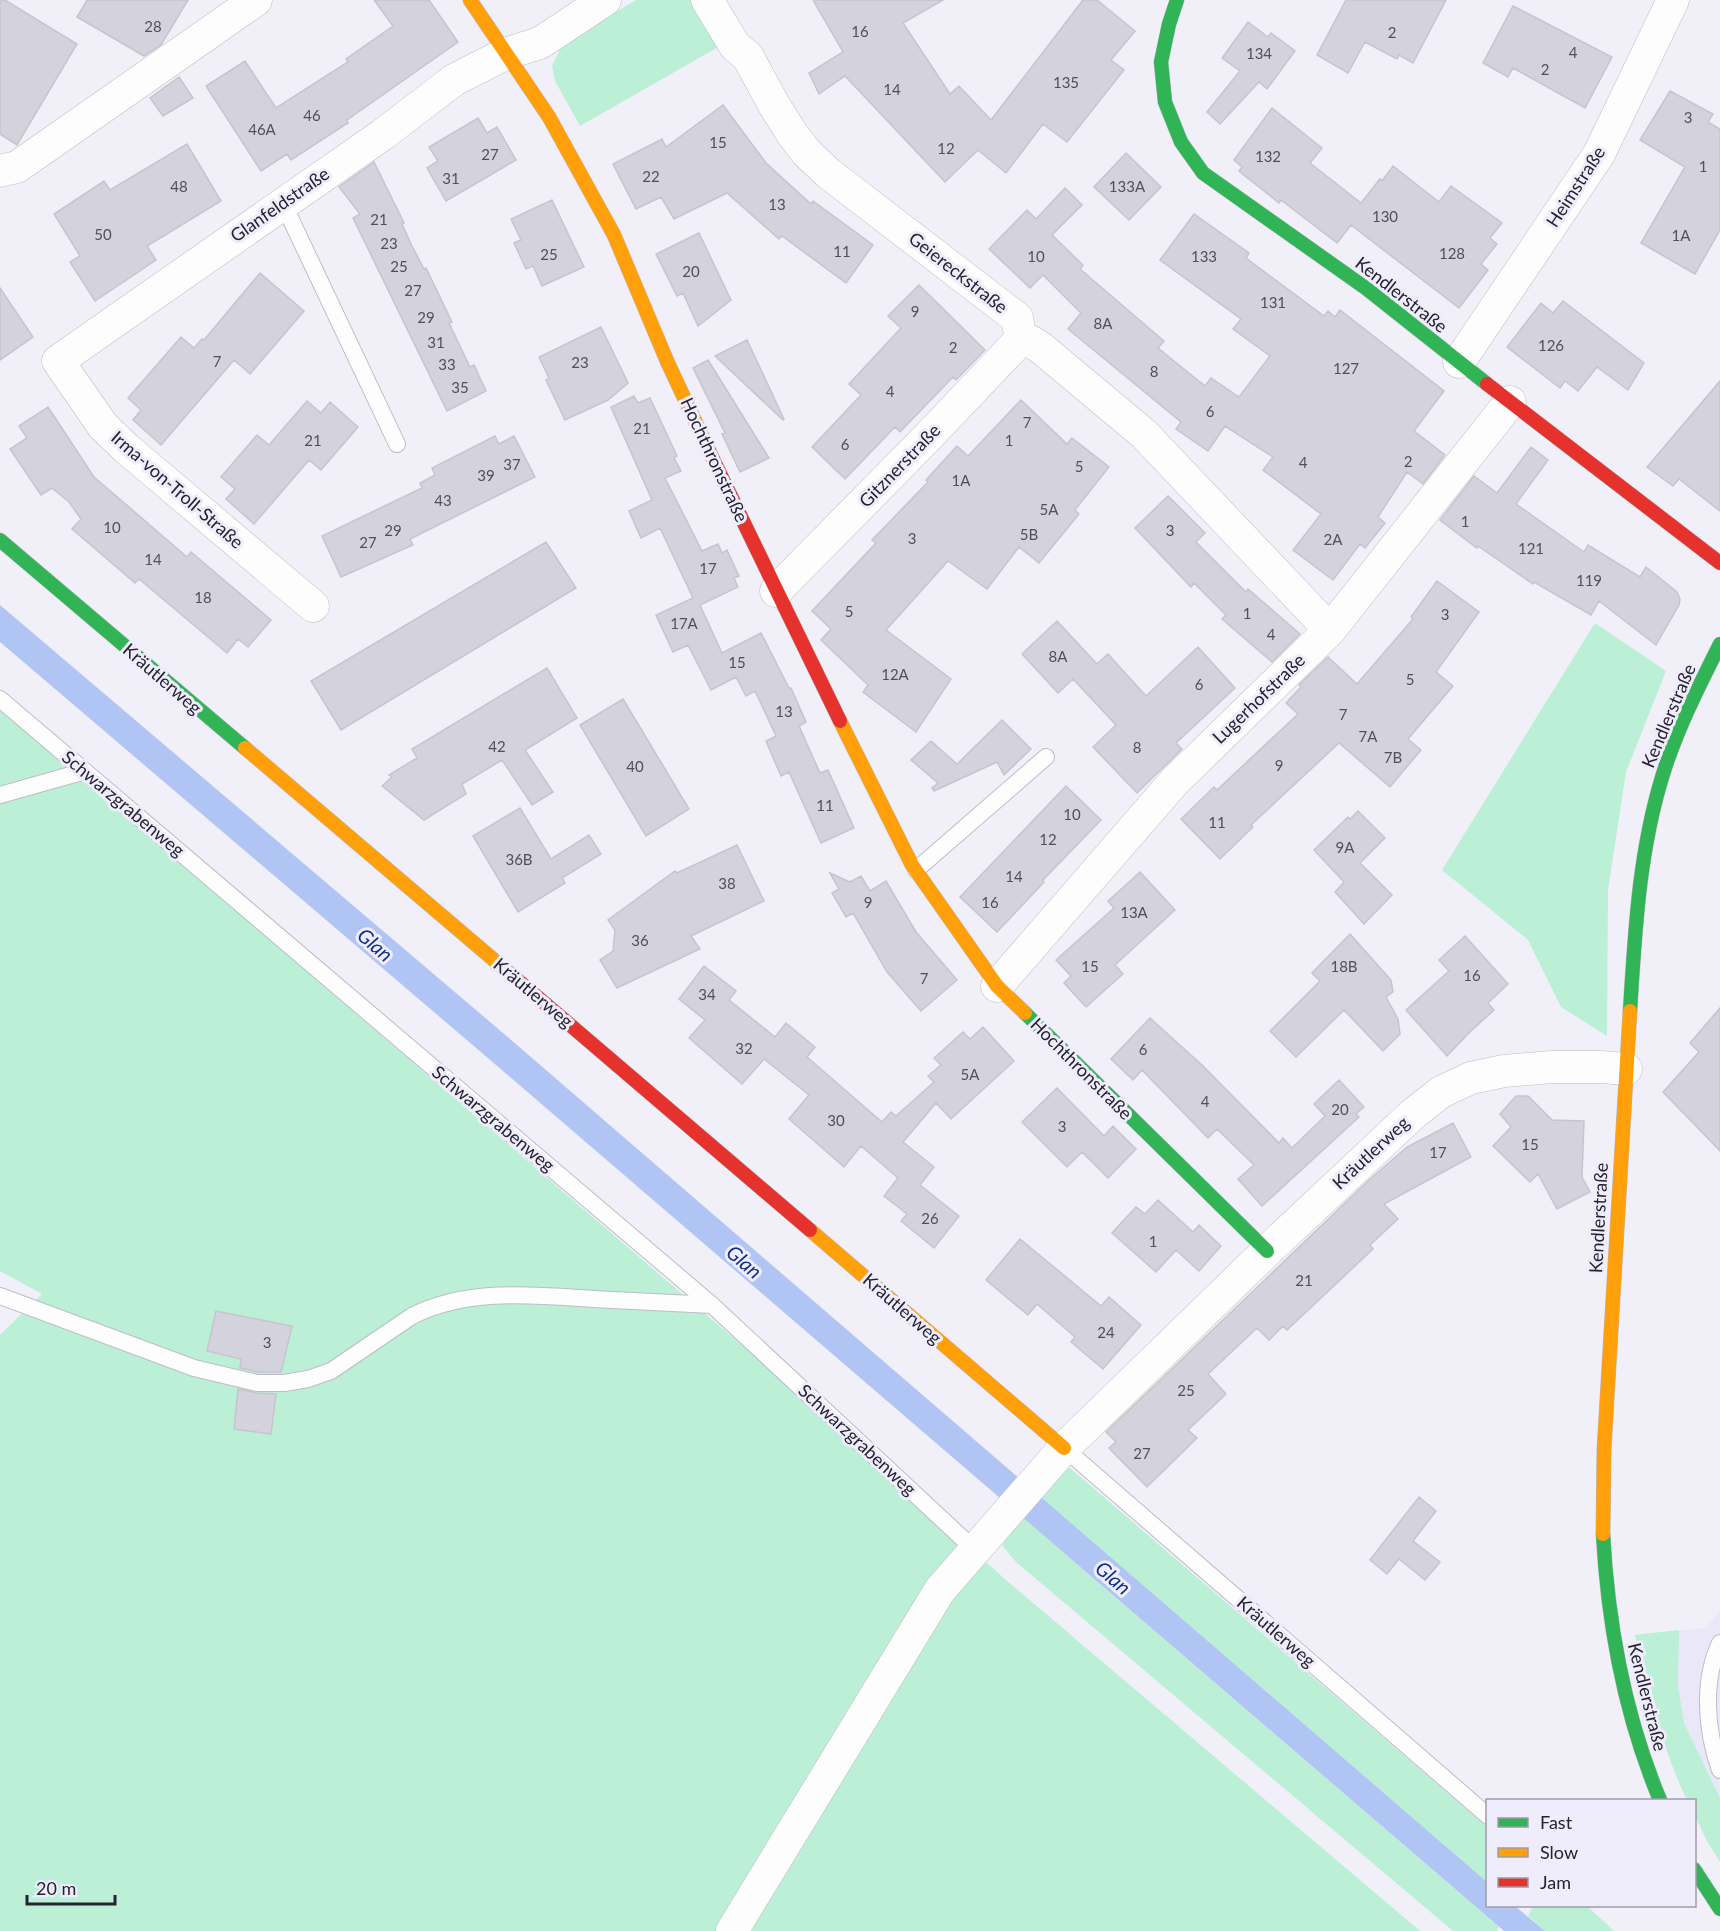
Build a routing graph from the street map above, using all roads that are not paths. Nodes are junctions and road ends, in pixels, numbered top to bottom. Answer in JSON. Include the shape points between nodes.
{"nodes":[{"id":1,"x":256,"y":0,"type":"edge"},
{"id":2,"x":470,"y":0,"type":"edge"},
{"id":3,"x":604,"y":0,"type":"edge"},
{"id":4,"x":707,"y":0,"type":"edge"},
{"id":5,"x":1177,"y":0,"type":"edge"},
{"id":6,"x":1673,"y":0,"type":"edge"},
{"id":7,"x":505,"y":54,"type":"junction"},
{"id":8,"x":0,"y":171,"type":"edge"},
{"id":9,"x":283,"y":202,"type":"junction"},
{"id":10,"x":1021,"y":339,"type":"junction"},
{"id":11,"x":58,"y":361,"type":"joint"},
{"id":12,"x":1459,"y":362,"type":"junction"},
{"id":13,"x":1510,"y":402,"type":"junction"},
{"id":14,"x":397,"y":444,"type":"dead end"},
{"id":15,"x":0,"y":540,"type":"edge"},
{"id":16,"x":1720,"y":563,"type":"edge"},
{"id":17,"x":776,"y":591,"type":"junction"},
{"id":18,"x":313,"y":606,"type":"dead end"},
{"id":19,"x":1330,"y":630,"type":"junction"},
{"id":20,"x":1720,"y":644,"type":"edge"},
{"id":21,"x":0,"y":699,"type":"edge"},
{"id":22,"x":1046,"y":757,"type":"dead end"},
{"id":23,"x":85,"y":771,"type":"junction"},
{"id":24,"x":0,"y":795,"type":"edge"},
{"id":25,"x":915,"y":870,"type":"junction"},
{"id":26,"x":997,"y":986,"type":"junction"},
{"id":27,"x":1626,"y":1069,"type":"junction"},
{"id":28,"x":1267,"y":1251,"type":"junction"},
{"id":29,"x":0,"y":1296,"type":"edge"},
{"id":30,"x":712,"y":1305,"type":"junction"},
{"id":31,"x":1059,"y":1454,"type":"junction"},
{"id":32,"x":981,"y":1544,"type":"junction"},
{"id":33,"x":1720,"y":1643,"type":"edge"},
{"id":34,"x":1720,"y":1770,"type":"edge"},
{"id":35,"x":1660,"y":1799,"type":"edge"},
{"id":36,"x":1486,"y":1814,"type":"edge"},
{"id":37,"x":1696,"y":1871,"type":"edge"},
{"id":38,"x":1720,"y":1909,"type":"edge"},
{"id":39,"x":732,"y":1931,"type":"edge"}],
"edges":[{"from":1,"to":8,"type":"street","via":[[17,167]]},
{"from":2,"to":7,"type":"street"},
{"from":3,"to":7,"type":"street","name":"Glanfeldstraße","via":[[540,42]]},
{"from":4,"to":10,"type":"street","name":"Geiereckstraße","via":[[735,46],[748,57],[806,152],[1017,318]]},
{"from":5,"to":12,"type":"street","name":"Kendlerstraße","via":[[1161,62],[1166,102],[1181,142],[1201,170],[1239,201],[1367,289]]},
{"from":6,"to":12,"type":"street","name":"Heimstraße","via":[[1599,154]]},
{"from":7,"to":9,"type":"street","name":"Glanfeldstraße","via":[[454,80]]},
{"from":7,"to":17,"type":"street","name":"Hochthronstraße","via":[[549,117],[614,235],[667,361]]},
{"from":9,"to":11,"type":"street","name":"Glanfeldstraße"},
{"from":9,"to":14,"type":"lane"},
{"from":10,"to":17,"type":"street","name":"Gitznerstraße"},
{"from":10,"to":19,"type":"street","via":[[1041,348],[1144,435]]},
{"from":11,"to":18,"type":"street","name":"Irma-von-Troll-Straße","via":[[103,426]]},
{"from":12,"to":13,"type":"street","name":"Kendlerstraße"},
{"from":13,"to":16,"type":"street","name":"Kendlerstraße"},
{"from":13,"to":19,"type":"street","name":"Lugerhofstraße"},
{"from":15,"to":31,"type":"street","name":"Kräutlerweg","via":[[564,1020]]},
{"from":17,"to":25,"type":"street","name":"Hochthronstraße"},
{"from":19,"to":26,"type":"street","name":"Lugerhofstraße","via":[[1174,782]]},
{"from":20,"to":27,"type":"street","name":"Kendlerstraße","via":[[1672,744],[1657,792],[1636,921]]},
{"from":21,"to":23,"type":"lane","name":"Schwarzgrabenweg"},
{"from":22,"to":25,"type":"lane"},
{"from":23,"to":24,"type":"lane"},
{"from":23,"to":30,"type":"lane","name":"Schwarzgrabenweg"},
{"from":25,"to":26,"type":"street","name":"Hochthronstraße"},
{"from":26,"to":28,"type":"street","name":"Hochthronstraße"},
{"from":27,"to":28,"type":"street","name":"Kräutlerweg","via":[[1552,1067],[1504,1071],[1471,1078],[1441,1092]]},
{"from":27,"to":35,"type":"street","name":"Kendlerstraße","via":[[1603,1527],[1607,1605],[1621,1680],[1634,1731]]},
{"from":28,"to":31,"type":"street","name":"Kräutlerweg"},
{"from":29,"to":30,"type":"lane","via":[[194,1368],[257,1383],[284,1383],[331,1371],[412,1316],[461,1299],[531,1295]]},
{"from":30,"to":32,"type":"lane","name":"Schwarzgrabenweg"},
{"from":31,"to":32,"type":"street"},
{"from":31,"to":36,"type":"lane","name":"Kräutlerweg"},
{"from":32,"to":39,"type":"street","via":[[940,1590]]},
{"from":33,"to":34,"type":"lane","via":[[1714,1655],[1708,1701],[1712,1748]]},
{"from":37,"to":38,"type":"street"}]}
